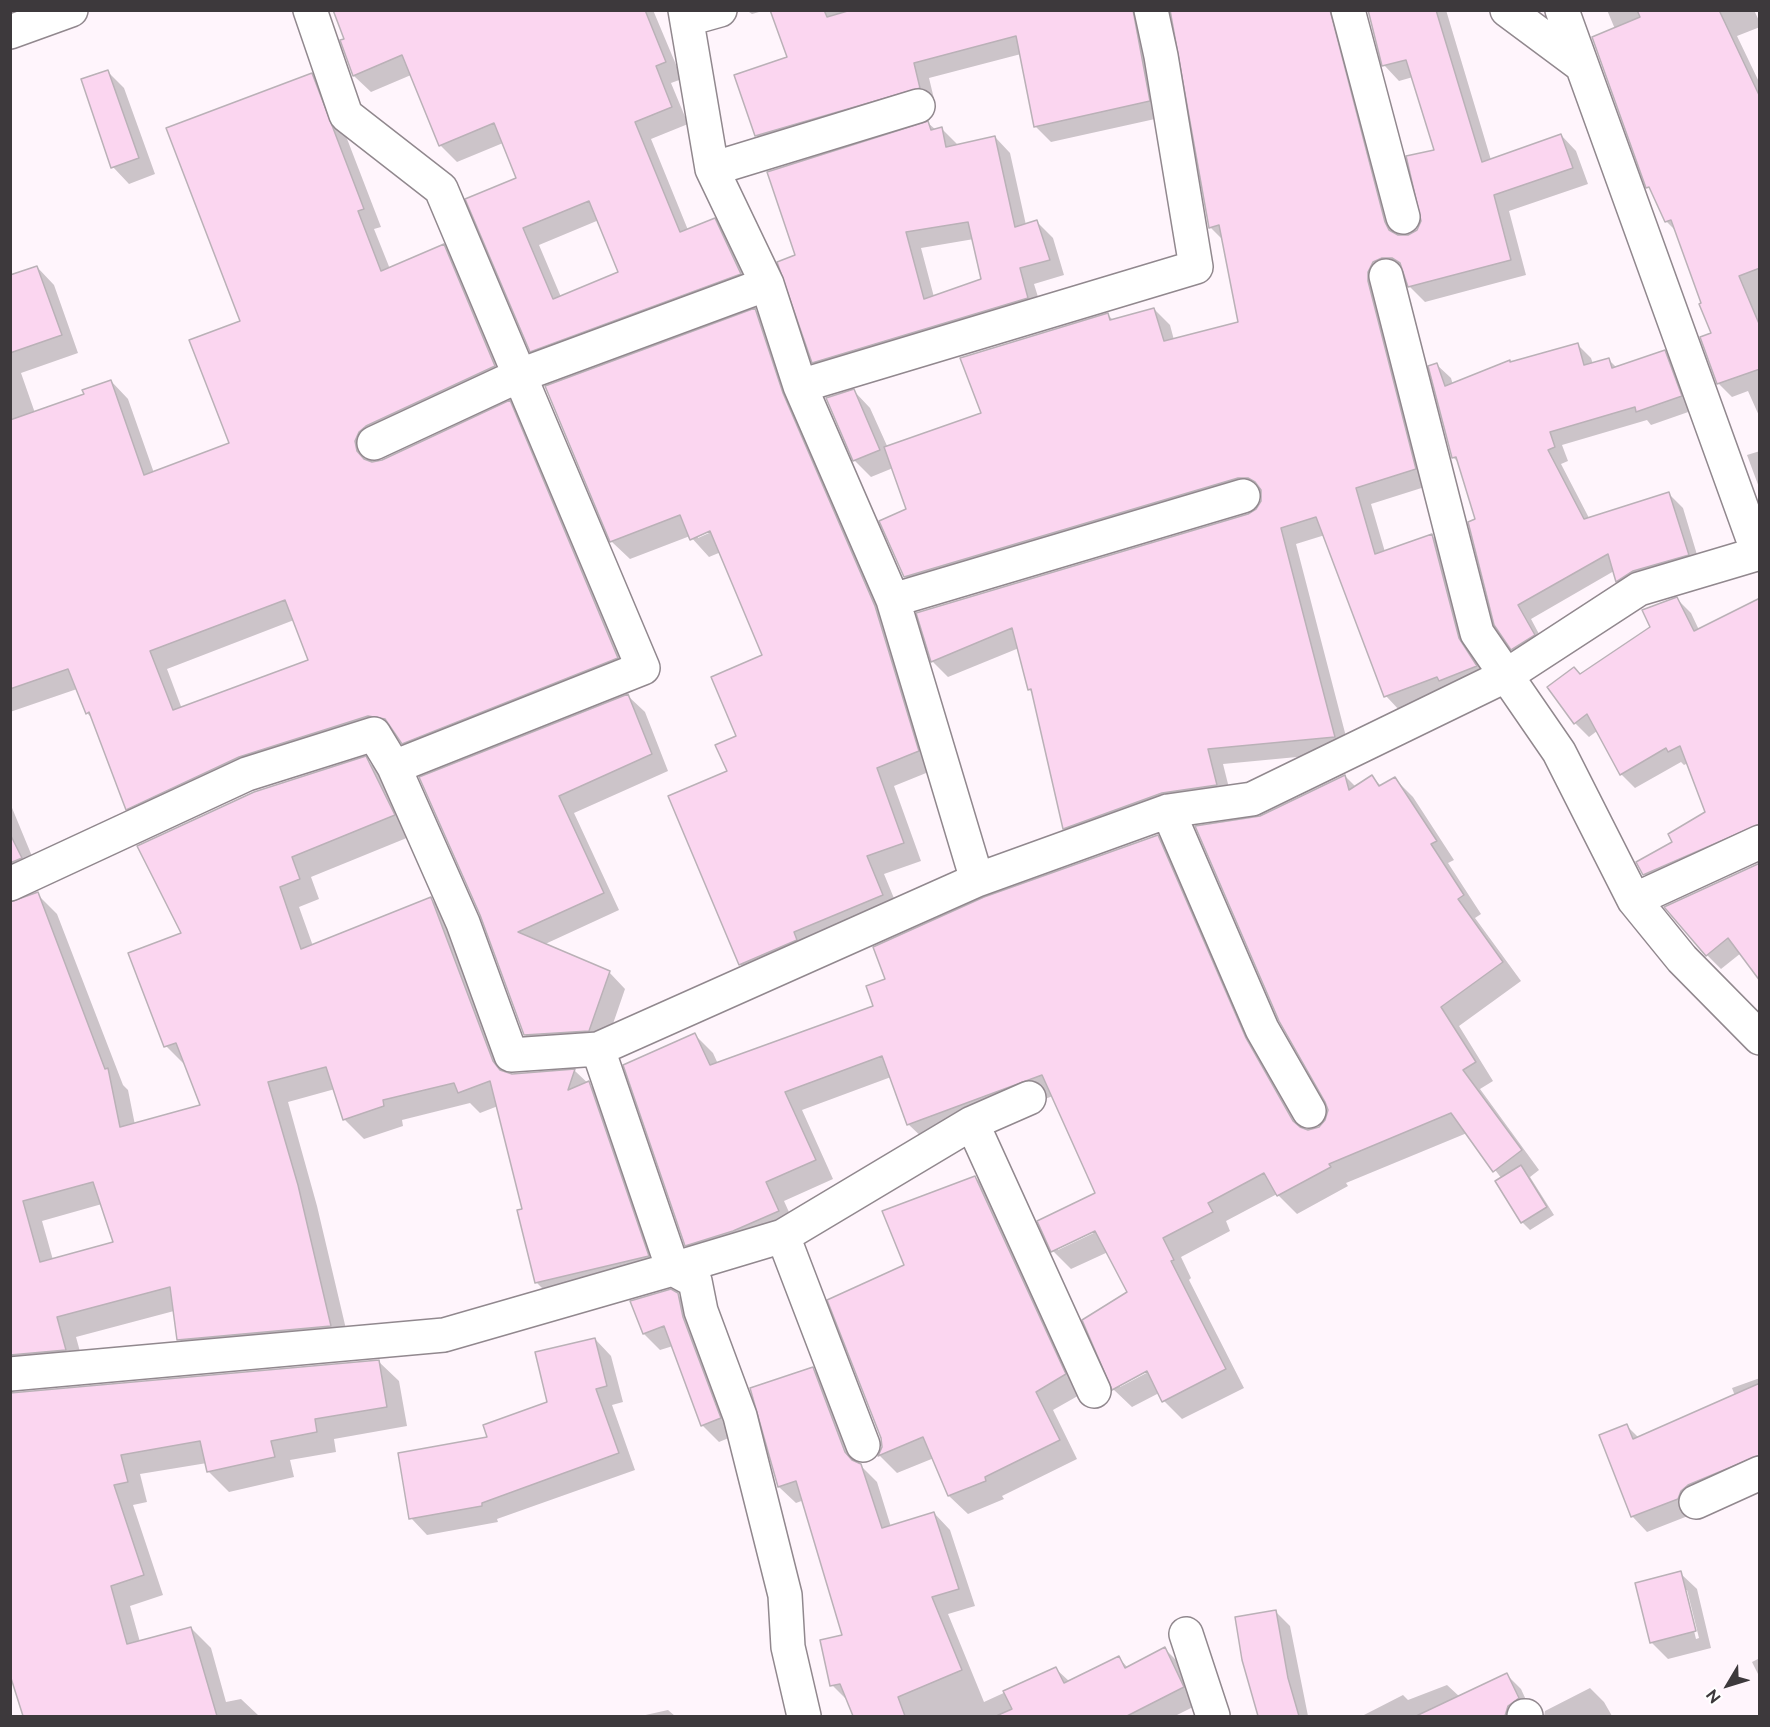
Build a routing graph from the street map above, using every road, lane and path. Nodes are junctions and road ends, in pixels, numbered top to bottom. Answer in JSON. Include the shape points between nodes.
{"nodes":[{"id":1,"x":71,"y":10,"type":"edge"},
{"id":2,"x":310,"y":10,"type":"edge"},
{"id":3,"x":720,"y":10,"type":"edge"},
{"id":4,"x":1150,"y":10,"type":"edge"},
{"id":5,"x":1348,"y":10,"type":"edge"},
{"id":6,"x":1507,"y":10,"type":"edge"},
{"id":7,"x":1562,"y":10,"type":"edge"},
{"id":8,"x":686,"y":15,"type":"edge"},
{"id":9,"x":10,"y":32,"type":"edge"},
{"id":10,"x":1581,"y":65,"type":"junction"},
{"id":11,"x":918,"y":106,"type":"dead end"},
{"id":12,"x":712,"y":169,"type":"junction"},
{"id":13,"x":1403,"y":217,"type":"dead end"},
{"id":14,"x":1386,"y":276,"type":"dead end"},
{"id":15,"x":766,"y":284,"type":"junction"},
{"id":16,"x":518,"y":376,"type":"junction"},
{"id":17,"x":800,"y":387,"type":"junction"},
{"id":18,"x":374,"y":443,"type":"dead end"},
{"id":19,"x":1243,"y":496,"type":"dead end"},
{"id":20,"x":1759,"y":553,"type":"edge"},
{"id":21,"x":893,"y":600,"type":"junction"},
{"id":22,"x":1507,"y":675,"type":"junction"},
{"id":23,"x":394,"y":767,"type":"junction"},
{"id":24,"x":1168,"y":811,"type":"junction"},
{"id":25,"x":1760,"y":842,"type":"edge"},
{"id":26,"x":977,"y":880,"type":"junction"},
{"id":27,"x":10,"y":884,"type":"edge"},
{"id":28,"x":1634,"y":900,"type":"junction"},
{"id":29,"x":1760,"y":1038,"type":"edge"},
{"id":30,"x":598,"y":1049,"type":"junction"},
{"id":31,"x":1029,"y":1098,"type":"dead end"},
{"id":32,"x":1309,"y":1111,"type":"dead end"},
{"id":33,"x":972,"y":1123,"type":"junction"},
{"id":34,"x":783,"y":1236,"type":"junction"},
{"id":35,"x":674,"y":1269,"type":"junction"},
{"id":36,"x":10,"y":1374,"type":"edge"},
{"id":37,"x":1094,"y":1391,"type":"dead end"},
{"id":38,"x":863,"y":1445,"type":"dead end"},
{"id":39,"x":1760,"y":1473,"type":"edge"},
{"id":40,"x":1696,"y":1502,"type":"dead end"},
{"id":41,"x":1186,"y":1634,"type":"dead end"},
{"id":42,"x":804,"y":1716,"type":"edge"},
{"id":43,"x":1213,"y":1716,"type":"edge"}],
"edges":[{"from":1,"to":9,"type":"street"},
{"from":2,"to":16,"type":"street","via":[[346,116],[441,189]]},
{"from":3,"to":8,"type":"street"},
{"from":4,"to":17,"type":"street","via":[[1196,267]]},
{"from":5,"to":13,"type":"street"},
{"from":6,"to":10,"type":"street"},
{"from":7,"to":10,"type":"street"},
{"from":8,"to":12,"type":"street"},
{"from":10,"to":20,"type":"street"},
{"from":11,"to":12,"type":"street"},
{"from":12,"to":15,"type":"street"},
{"from":14,"to":22,"type":"street","via":[[1477,633]]},
{"from":15,"to":16,"type":"street"},
{"from":15,"to":17,"type":"street"},
{"from":16,"to":18,"type":"street"},
{"from":16,"to":23,"type":"street","via":[[643,668]]},
{"from":17,"to":21,"type":"street"},
{"from":19,"to":21,"type":"street"},
{"from":20,"to":22,"type":"street","via":[[1639,589]]},
{"from":21,"to":26,"type":"street"},
{"from":22,"to":24,"type":"street","via":[[1252,799]]},
{"from":22,"to":28,"type":"street","via":[[1559,752]]},
{"from":23,"to":27,"type":"street","via":[[374,734],[247,774]]},
{"from":23,"to":30,"type":"street","via":[[463,923],[512,1055]]},
{"from":24,"to":26,"type":"street"},
{"from":24,"to":32,"type":"street","via":[[1262,1029]]},
{"from":25,"to":28,"type":"street"},
{"from":26,"to":30,"type":"street"},
{"from":28,"to":29,"type":"street","via":[[1682,959]]},
{"from":30,"to":35,"type":"street"},
{"from":31,"to":33,"type":"street"},
{"from":33,"to":34,"type":"street"},
{"from":33,"to":37,"type":"street"},
{"from":34,"to":35,"type":"street"},
{"from":34,"to":38,"type":"street"},
{"from":35,"to":36,"type":"street","via":[[444,1335]]},
{"from":35,"to":42,"type":"street","via":[[696,1281],[701,1311],[740,1416],[785,1595],[788,1647]]},
{"from":39,"to":40,"type":"street"},
{"from":41,"to":43,"type":"street"}]}
